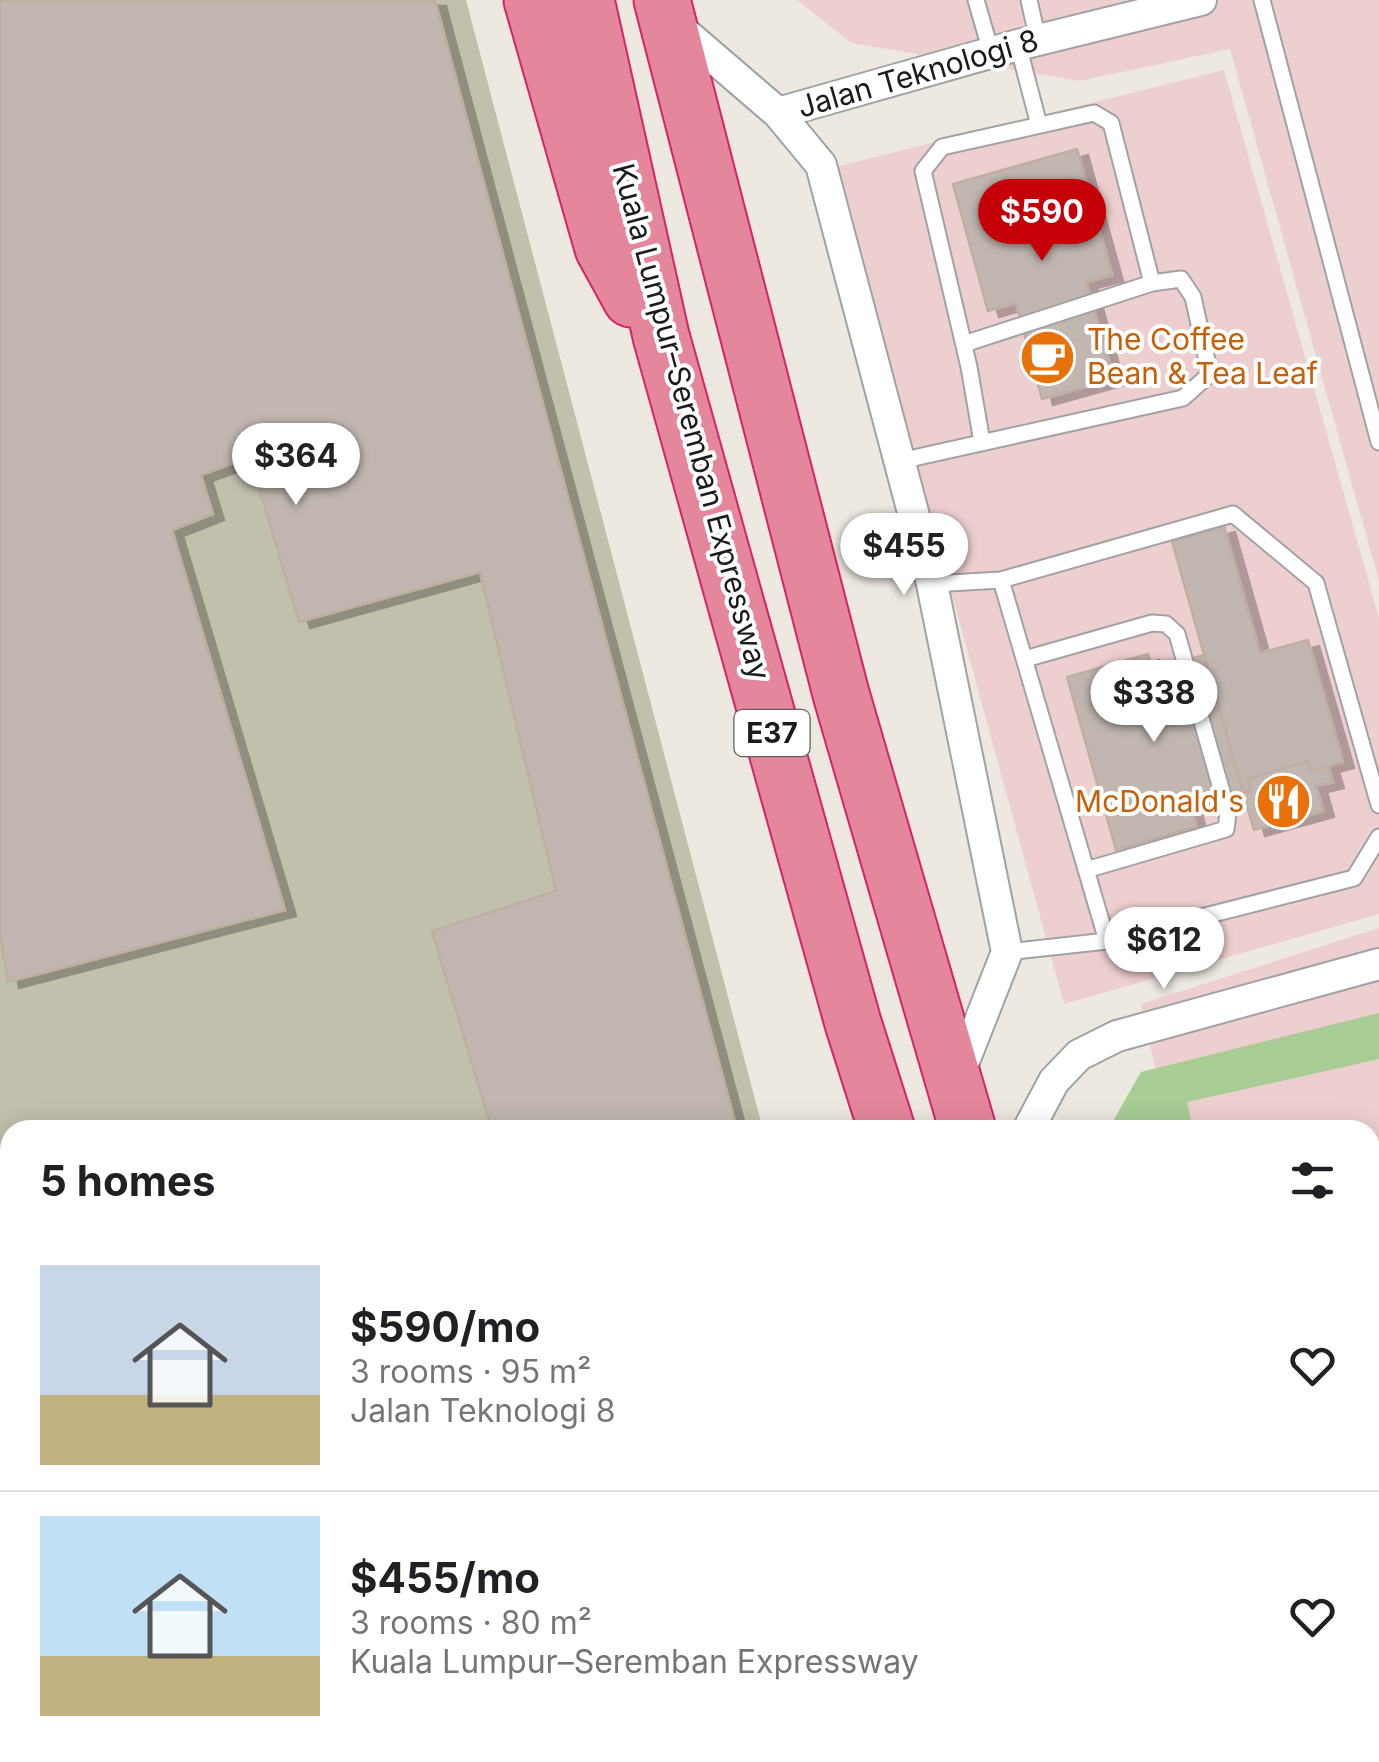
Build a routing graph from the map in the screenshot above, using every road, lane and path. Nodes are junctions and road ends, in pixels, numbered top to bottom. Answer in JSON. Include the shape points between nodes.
{"nodes":[{"id":1,"x":532,"y":0,"type":"edge"},
{"id":2,"x":586,"y":0,"type":"edge"},
{"id":3,"x":976,"y":0,"type":"edge"},
{"id":4,"x":1029,"y":0,"type":"edge"},
{"id":5,"x":1201,"y":0,"type":"edge"},
{"id":6,"x":1262,"y":0,"type":"edge"},
{"id":7,"x":664,"y":8,"type":"edge"},
{"id":8,"x":1016,"y":46,"type":"junction"},
{"id":9,"x":778,"y":112,"type":"junction"},
{"id":10,"x":1038,"y":126,"type":"junction"},
{"id":11,"x":1152,"y":283,"type":"junction"},
{"id":12,"x":661,"y":336,"type":"junction"},
{"id":13,"x":964,"y":344,"type":"junction"},
{"id":14,"x":982,"y":442,"type":"junction"},
{"id":15,"x":1379,"y":442,"type":"edge"},
{"id":16,"x":900,"y":461,"type":"junction"},
{"id":17,"x":1002,"y":580,"type":"junction"},
{"id":18,"x":932,"y":584,"type":"junction"},
{"id":19,"x":1025,"y":659,"type":"junction"},
{"id":20,"x":1379,"y":806,"type":"edge"},
{"id":21,"x":1379,"y":837,"type":"edge"},
{"id":22,"x":1086,"y":870,"type":"junction"},
{"id":23,"x":1107,"y":941,"type":"junction"},
{"id":24,"x":1007,"y":952,"type":"junction"},
{"id":25,"x":1379,"y":964,"type":"edge"},
{"id":26,"x":961,"y":1108,"type":"edge"},
{"id":27,"x":884,"y":1120,"type":"edge"},
{"id":28,"x":1033,"y":1120,"type":"edge"}],
"edges":[{"from":1,"to":12,"type":"highway","via":[[603,248],[630,299]]},
{"from":2,"to":12,"type":"highway","name":"Kuala Lumpur–Seremban Expressway","number":"E37"},
{"from":3,"to":8,"type":"lane"},
{"from":4,"to":8,"type":"lane"},
{"from":5,"to":8,"type":"street","name":"Jalan Teknologi 8"},
{"from":6,"to":15,"type":"lane"},
{"from":7,"to":9,"type":"street","name":"Jalan Teknologi 8"},
{"from":7,"to":26,"type":"highway","number":"E37","via":[[840,694]]},
{"from":8,"to":9,"type":"street","name":"Jalan Teknologi 8"},
{"from":8,"to":10,"type":"lane"},
{"from":9,"to":16,"type":"street","via":[[821,166]]},
{"from":10,"to":11,"type":"lane","via":[[1094,113],[1110,123]]},
{"from":10,"to":13,"type":"lane","via":[[942,148],[923,171]]},
{"from":11,"to":13,"type":"lane"},
{"from":11,"to":14,"type":"lane","via":[[1180,279],[1193,297],[1210,374],[1183,398]]},
{"from":12,"to":27,"type":"highway","name":"Kuala Lumpur–Seremban Expressway","number":"E37"},
{"from":13,"to":14,"type":"lane"},
{"from":14,"to":16,"type":"lane"},
{"from":16,"to":18,"type":"street"},
{"from":17,"to":18,"type":"lane"},
{"from":17,"to":19,"type":"lane"},
{"from":17,"to":20,"type":"lane","via":[[1233,514],[1316,583]]},
{"from":18,"to":24,"type":"street"},
{"from":19,"to":22,"type":"lane"},
{"from":19,"to":22,"type":"lane","via":[[1152,623],[1172,628],[1182,652],[1228,813],[1226,828]]},
{"from":21,"to":23,"type":"lane","via":[[1354,878]]},
{"from":22,"to":23,"type":"lane"},
{"from":23,"to":24,"type":"lane"},
{"from":24,"to":26,"type":"street"},
{"from":25,"to":28,"type":"street","via":[[1117,1036],[1078,1055],[1054,1081]]}]}
